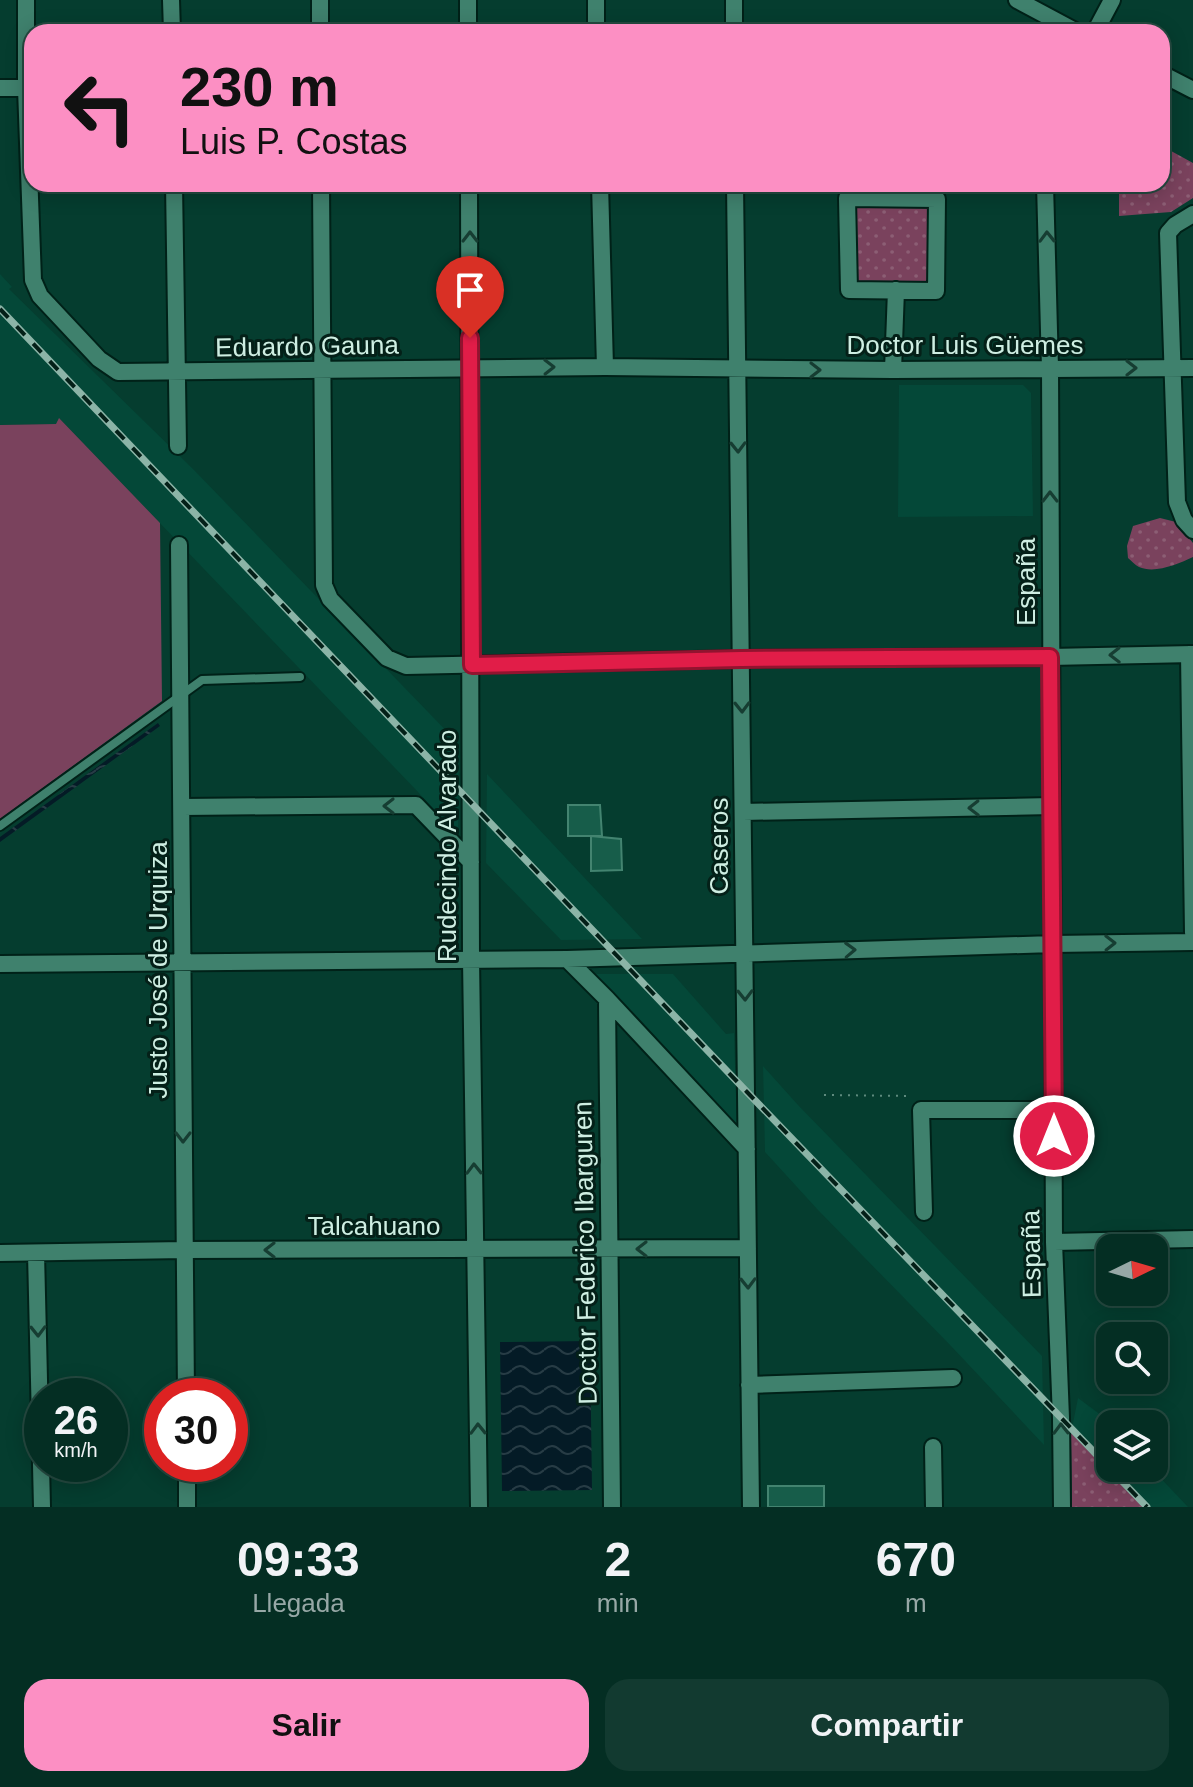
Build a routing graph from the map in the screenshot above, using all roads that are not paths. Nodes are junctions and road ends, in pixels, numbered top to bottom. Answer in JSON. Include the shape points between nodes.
{"nodes":[{"id":1,"x":26,"y":0,"type":"edge"},
{"id":2,"x":171,"y":0,"type":"edge"},
{"id":3,"x":320,"y":0,"type":"edge"},
{"id":4,"x":468,"y":0,"type":"edge"},
{"id":5,"x":596,"y":0,"type":"edge"},
{"id":6,"x":734,"y":0,"type":"edge"},
{"id":7,"x":1017,"y":0,"type":"edge"},
{"id":8,"x":1112,"y":0,"type":"edge"},
{"id":9,"x":1042,"y":14,"type":"junction"},
{"id":10,"x":27,"y":24,"type":"edge"},
{"id":11,"x":172,"y":24,"type":"edge"},
{"id":12,"x":320,"y":24,"type":"edge"},
{"id":13,"x":468,"y":24,"type":"edge"},
{"id":14,"x":596,"y":24,"type":"edge"},
{"id":15,"x":734,"y":24,"type":"edge"},
{"id":16,"x":1042,"y":24,"type":"edge"},
{"id":17,"x":1061,"y":24,"type":"edge"},
{"id":18,"x":1099,"y":24,"type":"edge"},
{"id":19,"x":1170,"y":78,"type":"edge"},
{"id":20,"x":0,"y":88,"type":"edge"},
{"id":21,"x":24,"y":88,"type":"edge"},
{"id":22,"x":1193,"y":90,"type":"edge"},
{"id":23,"x":31,"y":192,"type":"edge"},
{"id":24,"x":174,"y":192,"type":"edge"},
{"id":25,"x":321,"y":192,"type":"edge"},
{"id":26,"x":469,"y":192,"type":"edge"},
{"id":27,"x":600,"y":192,"type":"edge"},
{"id":28,"x":735,"y":192,"type":"edge"},
{"id":29,"x":1045,"y":192,"type":"edge"},
{"id":30,"x":1193,"y":214,"type":"edge"},
{"id":31,"x":896,"y":290,"type":"junction"},
{"id":32,"x":605,"y":367,"type":"junction"},
{"id":33,"x":471,"y":368,"type":"junction"},
{"id":34,"x":1050,"y":368,"type":"junction"},
{"id":35,"x":1171,"y":368,"type":"junction"},
{"id":36,"x":1193,"y":368,"type":"edge"},
{"id":37,"x":737,"y":369,"type":"junction"},
{"id":38,"x":323,"y":370,"type":"junction"},
{"id":39,"x":893,"y":370,"type":"junction"},
{"id":40,"x":176,"y":373,"type":"junction"},
{"id":41,"x":178,"y":446,"type":"dead end"},
{"id":42,"x":1193,"y":530,"type":"edge"},
{"id":43,"x":179,"y":545,"type":"dead end"},
{"id":44,"x":1191,"y":654,"type":"edge"},
{"id":45,"x":1050,"y":657,"type":"junction"},
{"id":46,"x":741,"y":659,"type":"junction"},
{"id":47,"x":472,"y":665,"type":"junction"},
{"id":48,"x":300,"y":677,"type":"dead end"},
{"id":49,"x":180,"y":696,"type":"junction"},
{"id":50,"x":1052,"y":806,"type":"junction"},
{"id":51,"x":182,"y":807,"type":"junction"},
{"id":52,"x":743,"y":812,"type":"junction"},
{"id":53,"x":0,"y":826,"type":"edge"},
{"id":54,"x":471,"y":862,"type":"junction"},
{"id":55,"x":1193,"y":933,"type":"edge"},
{"id":56,"x":1193,"y":942,"type":"edge"},
{"id":57,"x":1053,"y":944,"type":"junction"},
{"id":58,"x":744,"y":953,"type":"junction"},
{"id":59,"x":471,"y":959,"type":"junction"},
{"id":60,"x":567,"y":959,"type":"junction"},
{"id":61,"x":182,"y":963,"type":"junction"},
{"id":62,"x":0,"y":964,"type":"edge"},
{"id":63,"x":607,"y":999,"type":"junction"},
{"id":64,"x":1053,"y":1110,"type":"junction"},
{"id":65,"x":747,"y":1149,"type":"junction"},
{"id":66,"x":924,"y":1212,"type":"dead end"},
{"id":67,"x":1193,"y":1239,"type":"edge"},
{"id":68,"x":1054,"y":1242,"type":"junction"},
{"id":69,"x":748,"y":1248,"type":"junction"},
{"id":70,"x":609,"y":1249,"type":"junction"},
{"id":71,"x":184,"y":1250,"type":"junction"},
{"id":72,"x":475,"y":1250,"type":"junction"},
{"id":73,"x":0,"y":1253,"type":"edge"},
{"id":74,"x":36,"y":1253,"type":"junction"},
{"id":75,"x":186,"y":1378,"type":"edge"},
{"id":76,"x":953,"y":1378,"type":"dead end"},
{"id":77,"x":749,"y":1385,"type":"junction"},
{"id":78,"x":933,"y":1447,"type":"dead end"},
{"id":79,"x":187,"y":1482,"type":"edge"},
{"id":80,"x":42,"y":1507,"type":"edge"},
{"id":81,"x":187,"y":1507,"type":"edge"},
{"id":82,"x":479,"y":1507,"type":"edge"},
{"id":83,"x":612,"y":1507,"type":"edge"},
{"id":84,"x":751,"y":1507,"type":"edge"},
{"id":85,"x":934,"y":1507,"type":"edge"},
{"id":86,"x":1062,"y":1507,"type":"edge"}],
"edges":[{"from":1,"to":10,"type":"street"},
{"from":2,"to":11,"type":"street"},
{"from":3,"to":12,"type":"street"},
{"from":4,"to":13,"type":"street"},
{"from":5,"to":14,"type":"street"},
{"from":6,"to":15,"type":"street"},
{"from":7,"to":9,"type":"street"},
{"from":8,"to":18,"type":"street"},
{"from":9,"to":16,"type":"street"},
{"from":9,"to":17,"type":"street"},
{"from":19,"to":22,"type":"street"},
{"from":20,"to":21,"type":"street"},
{"from":23,"to":40,"type":"street","name":"Eduardo Gauna","via":[[33,280],[40,296],[118,372]]},
{"from":24,"to":40,"type":"street"},
{"from":25,"to":38,"type":"street"},
{"from":33,"to":26,"type":"street","name":"Rudecindo Alvarado","one_way":true},
{"from":27,"to":32,"type":"street"},
{"from":28,"to":37,"type":"street","name":"Caseros"},
{"from":34,"to":29,"type":"street","name":"España","one_way":true},
{"from":30,"to":35,"type":"street","via":[[1168,233]]},
{"from":31,"to":31,"type":"street","via":[[849,290],[847,198],[937,199],[936,291]]},
{"from":31,"to":39,"type":"street"},
{"from":33,"to":32,"type":"street","name":"Eduardo Gauna","one_way":true},
{"from":32,"to":37,"type":"street","name":"Eduardo Gauna"},
{"from":33,"to":38,"type":"street","name":"Eduardo Gauna"},
{"from":33,"to":47,"type":"street","name":"Rudecindo Alvarado"},
{"from":34,"to":35,"type":"street","name":"Doctor Luis Güemes","one_way":true},
{"from":34,"to":39,"type":"street","name":"Doctor Luis Güemes"},
{"from":45,"to":34,"type":"street","name":"España","one_way":true},
{"from":35,"to":36,"type":"street","name":"Doctor Luis Güemes"},
{"from":35,"to":42,"type":"street","via":[[1177,502]]},
{"from":37,"to":39,"type":"street","name":"Doctor Luis Güemes","one_way":true},
{"from":37,"to":46,"type":"street","name":"Caseros","one_way":true},
{"from":38,"to":40,"type":"street","name":"Eduardo Gauna"},
{"from":38,"to":47,"type":"street","via":[[324,585],[330,599],[387,658],[406,666]]},
{"from":40,"to":41,"type":"street"},
{"from":43,"to":49,"type":"street","name":"Justo José de Urquiza"},
{"from":44,"to":45,"type":"street","one_way":true},
{"from":44,"to":55,"type":"street"},
{"from":45,"to":46,"type":"street"},
{"from":45,"to":50,"type":"street","name":"España"},
{"from":46,"to":47,"type":"street"},
{"from":46,"to":52,"type":"street","name":"Caseros","one_way":true},
{"from":47,"to":54,"type":"street","name":"Rudecindo Alvarado"},
{"from":48,"to":49,"type":"lane","via":[[202,680]]},
{"from":49,"to":51,"type":"street","name":"Justo José de Urquiza"},
{"from":49,"to":53,"type":"lane"},
{"from":50,"to":52,"type":"street","one_way":true},
{"from":50,"to":57,"type":"street","name":"España"},
{"from":54,"to":51,"type":"street","one_way":true,"via":[[416,805]]},
{"from":51,"to":61,"type":"street","name":"Justo José de Urquiza"},
{"from":52,"to":58,"type":"street","name":"Caseros"},
{"from":54,"to":59,"type":"street","name":"Rudecindo Alvarado"},
{"from":57,"to":56,"type":"street","one_way":true},
{"from":58,"to":57,"type":"street","one_way":true},
{"from":57,"to":64,"type":"street","name":"España"},
{"from":58,"to":60,"type":"street"},
{"from":58,"to":65,"type":"street","name":"Caseros","one_way":true},
{"from":59,"to":60,"type":"street"},
{"from":59,"to":61,"type":"street"},
{"from":72,"to":59,"type":"street","name":"Rudecindo Alvarado","one_way":true},
{"from":60,"to":63,"type":"street"},
{"from":61,"to":62,"type":"street"},
{"from":61,"to":71,"type":"street","name":"Justo José de Urquiza","one_way":true},
{"from":63,"to":65,"type":"street"},
{"from":63,"to":70,"type":"street","name":"Doctor Federico Ibarguren"},
{"from":64,"to":66,"type":"street","via":[[921,1110]]},
{"from":64,"to":68,"type":"street","name":"España"},
{"from":65,"to":69,"type":"street","name":"Caseros"},
{"from":67,"to":68,"type":"street"},
{"from":86,"to":68,"type":"street","name":"España","one_way":true},
{"from":69,"to":70,"type":"street","name":"Talcahuano","one_way":true},
{"from":69,"to":77,"type":"street","name":"Caseros","one_way":true},
{"from":70,"to":72,"type":"street","name":"Talcahuano"},
{"from":70,"to":83,"type":"street","name":"Doctor Federico Ibarguren"},
{"from":72,"to":71,"type":"street","name":"Talcahuano","one_way":true},
{"from":71,"to":74,"type":"street","name":"Talcahuano"},
{"from":71,"to":75,"type":"street","name":"Justo José de Urquiza"},
{"from":82,"to":72,"type":"street","name":"Rudecindo Alvarado","one_way":true},
{"from":73,"to":74,"type":"street","name":"Talcahuano"},
{"from":74,"to":80,"type":"street","one_way":true},
{"from":76,"to":77,"type":"street"},
{"from":77,"to":84,"type":"street","name":"Caseros"},
{"from":78,"to":85,"type":"street"},
{"from":79,"to":81,"type":"street"}]}
